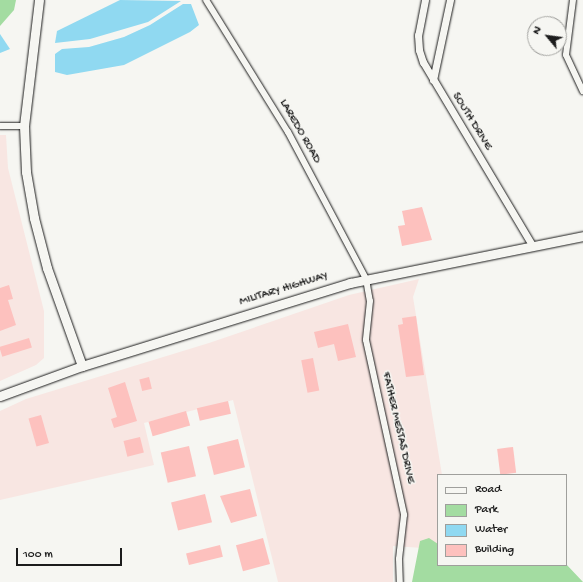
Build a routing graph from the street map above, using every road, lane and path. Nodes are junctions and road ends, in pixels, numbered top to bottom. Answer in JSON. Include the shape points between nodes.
{"nodes":[{"id":1,"x":40,"y":0,"type":"edge"},
{"id":2,"x":206,"y":0,"type":"edge"},
{"id":3,"x":425,"y":0,"type":"edge"},
{"id":4,"x":450,"y":0,"type":"edge"},
{"id":5,"x":573,"y":0,"type":"edge"},
{"id":6,"x":433,"y":80,"type":"junction"},
{"id":7,"x":583,"y":91,"type":"edge"},
{"id":8,"x":0,"y":126,"type":"edge"},
{"id":9,"x":24,"y":126,"type":"junction"},
{"id":10,"x":583,"y":236,"type":"edge"},
{"id":11,"x":532,"y":245,"type":"junction"},
{"id":12,"x":366,"y":279,"type":"junction"},
{"id":13,"x":82,"y":366,"type":"junction"},
{"id":14,"x":0,"y":396,"type":"edge"},
{"id":15,"x":400,"y":582,"type":"edge"}],
"edges":[{"from":1,"to":9,"type":"main road"},
{"from":2,"to":12,"type":"street","name":"LAREDO ROAD","via":[[288,132]]},
{"from":3,"to":6,"type":"street","name":"SOUTH DRIVE","via":[[418,35],[419,50]]},
{"from":4,"to":6,"type":"street"},
{"from":5,"to":7,"type":"street","via":[[566,55]]},
{"from":6,"to":11,"type":"street","name":"SOUTH DRIVE"},
{"from":8,"to":9,"type":"street"},
{"from":9,"to":13,"type":"main road","via":[[26,172],[34,218],[47,268]]},
{"from":10,"to":11,"type":"main road","name":"MILITARY HIGHWAY"},
{"from":11,"to":12,"type":"main road","name":"MILITARY HIGHWAY"},
{"from":12,"to":13,"type":"main road","name":"MILITARY HIGHWAY"},
{"from":12,"to":15,"type":"street","name":"FATHER MESTAS DRIVE","via":[[370,301],[366,340],[404,515],[399,559]]},
{"from":13,"to":14,"type":"main road","name":"MILITARY HIGHWAY"}]}
